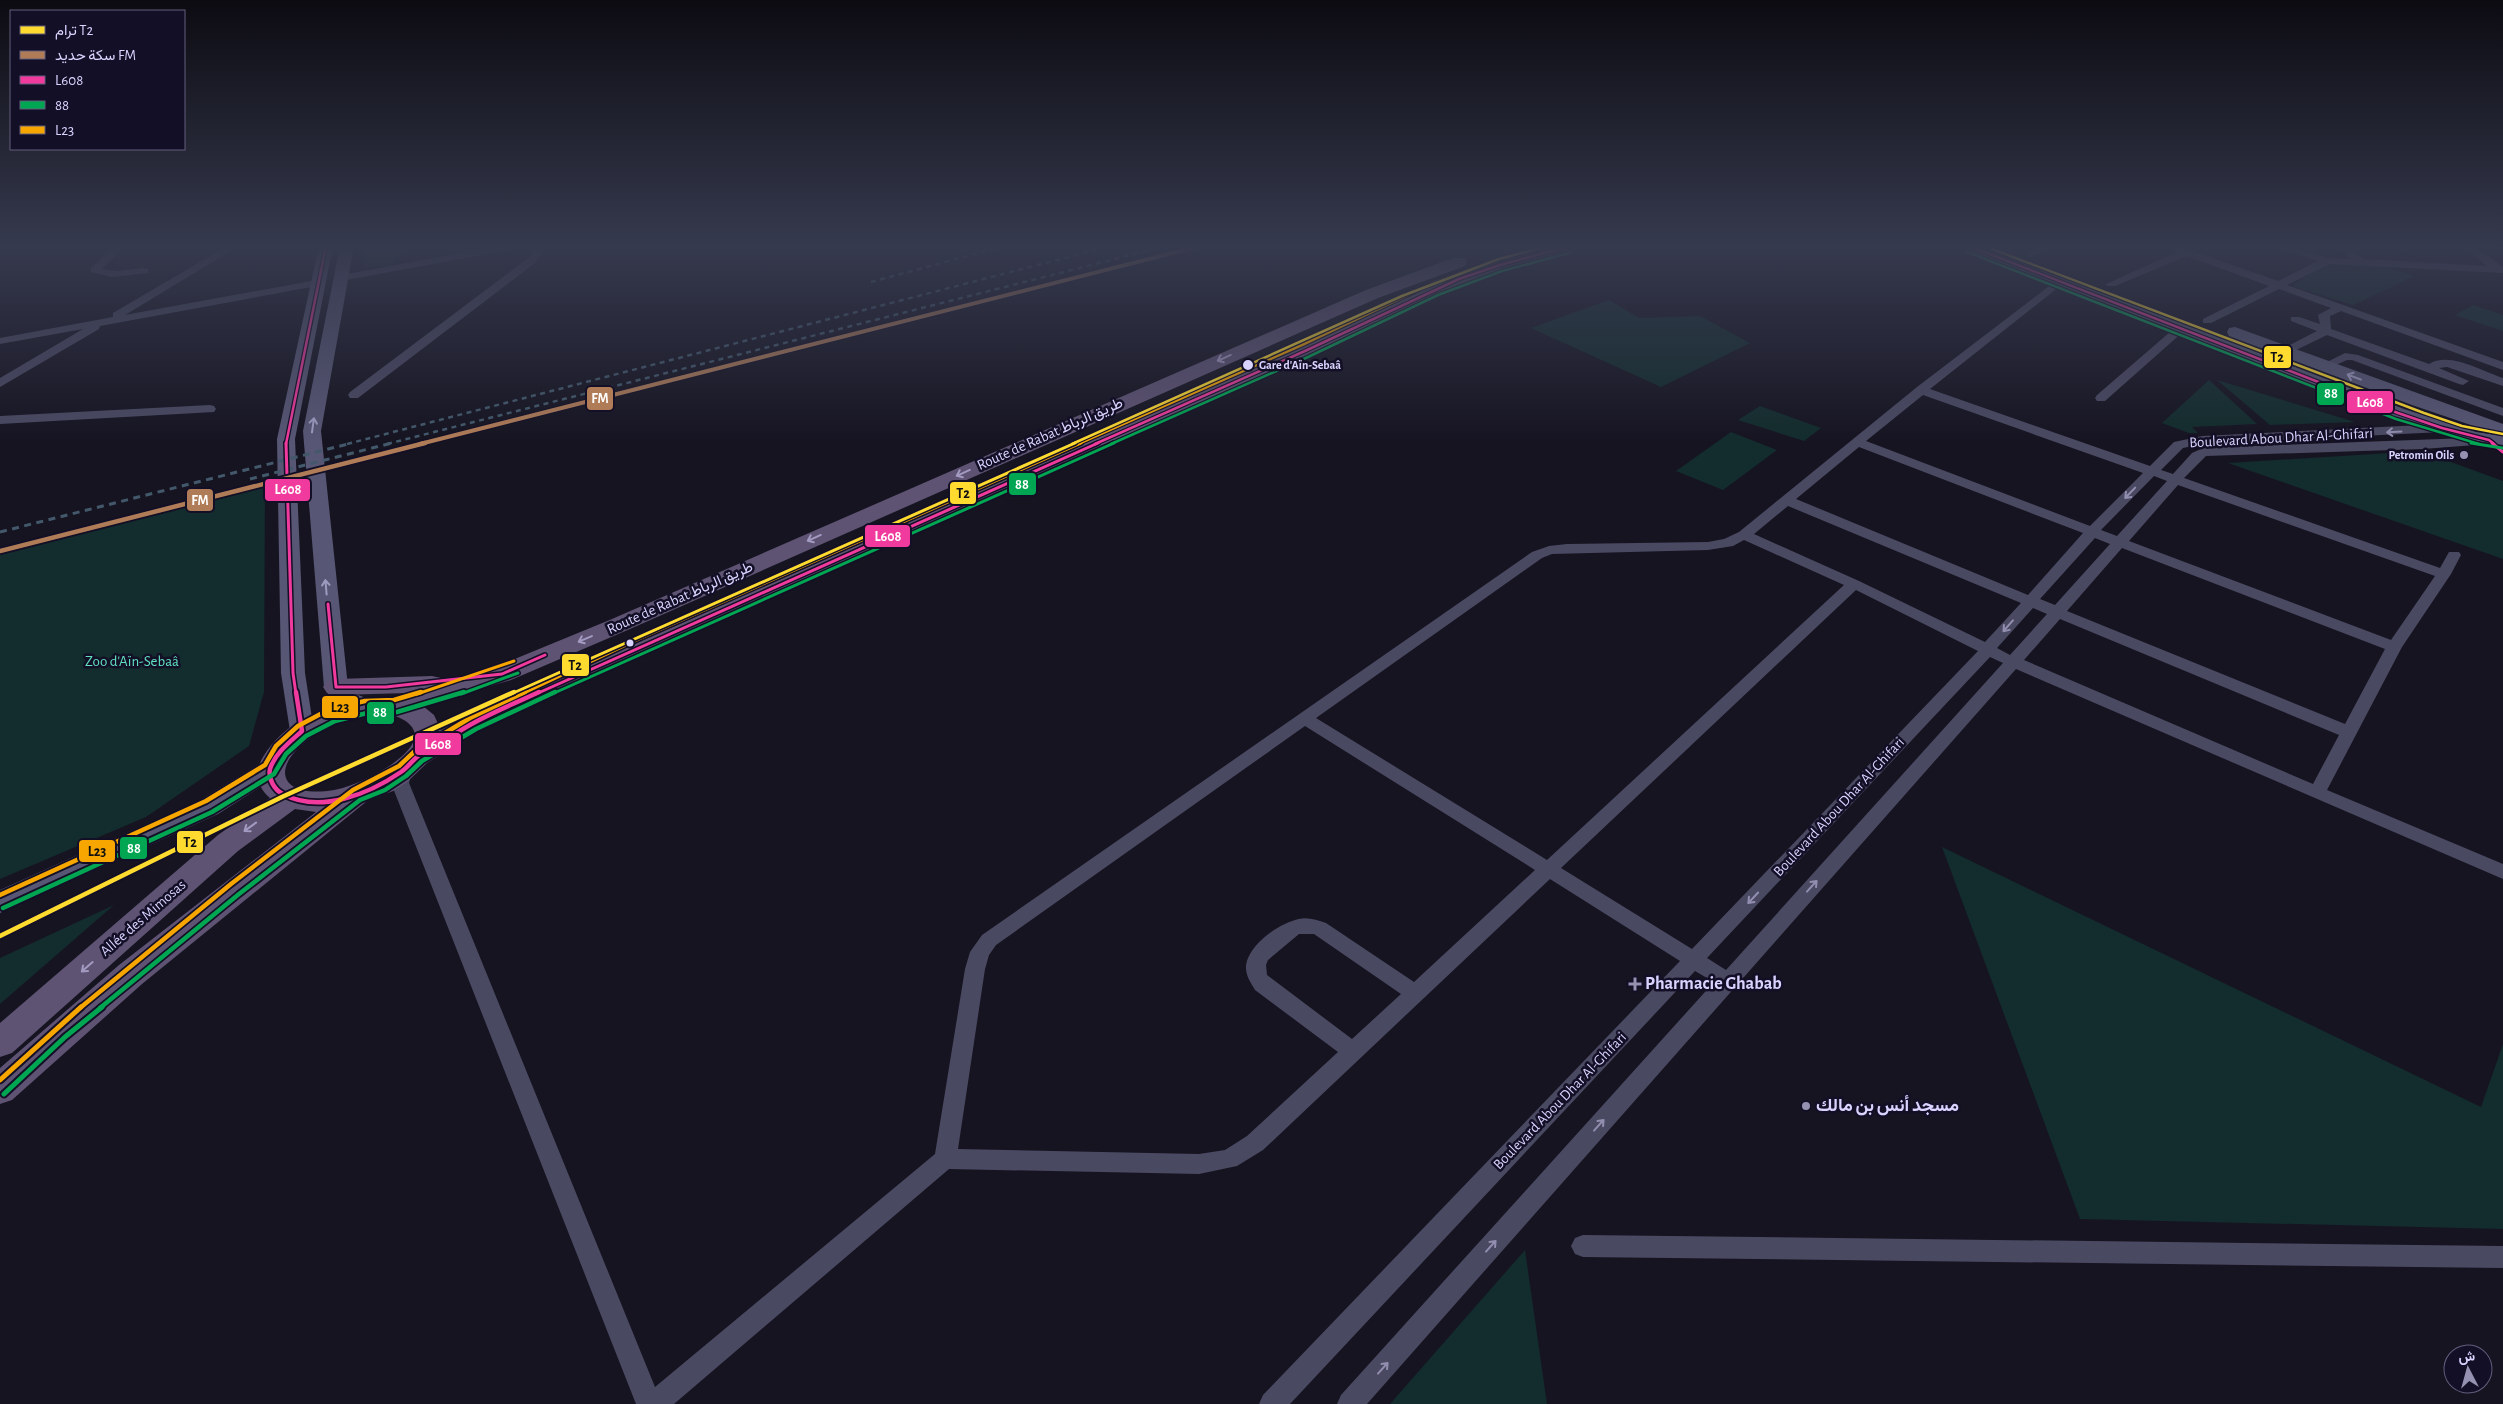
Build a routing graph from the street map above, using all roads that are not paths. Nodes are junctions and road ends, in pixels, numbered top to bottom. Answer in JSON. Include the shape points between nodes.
{"nodes":[{"id":1,"x":124,"y":312,"type":"edge"},
{"id":2,"x":163,"y":312,"type":"edge"},
{"id":3,"x":311,"y":312,"type":"edge"},
{"id":4,"x":335,"y":312,"type":"edge"},
{"id":5,"x":465,"y":312,"type":"edge"},
{"id":6,"x":1332,"y":312,"type":"edge"},
{"id":7,"x":1388,"y":312,"type":"edge"},
{"id":8,"x":2021,"y":312,"type":"edge"},
{"id":9,"x":2139,"y":312,"type":"edge"},
{"id":10,"x":2182,"y":312,"type":"edge"},
{"id":11,"x":2226,"y":312,"type":"edge"},
{"id":12,"x":2331,"y":312,"type":"edge"},
{"id":13,"x":2353,"y":312,"type":"edge"},
{"id":14,"x":2295,"y":320,"type":"dead end"},
{"id":15,"x":2207,"y":321,"type":"junction"},
{"id":16,"x":106,"y":322,"type":"junction"},
{"id":17,"x":2180,"y":328,"type":"junction"},
{"id":18,"x":2326,"y":331,"type":"junction"},
{"id":19,"x":0,"y":341,"type":"edge"},
{"id":20,"x":2286,"y":351,"type":"junction"},
{"id":21,"x":2324,"y":366,"type":"junction"},
{"id":22,"x":2503,"y":366,"type":"edge"},
{"id":23,"x":2430,"y":369,"type":"junction"},
{"id":24,"x":2463,"y":381,"type":"dead end"},
{"id":25,"x":2503,"y":382,"type":"edge"},
{"id":26,"x":0,"y":383,"type":"edge"},
{"id":27,"x":1921,"y":390,"type":"junction"},
{"id":28,"x":354,"y":396,"type":"dead end"},
{"id":29,"x":2101,"y":398,"type":"dead end"},
{"id":30,"x":210,"y":409,"type":"dead end"},
{"id":31,"x":2503,"y":412,"type":"edge"},
{"id":32,"x":0,"y":420,"type":"edge"},
{"id":33,"x":2503,"y":420,"type":"edge"},
{"id":34,"x":2483,"y":421,"type":"junction"},
{"id":35,"x":2442,"y":428,"type":"junction"},
{"id":36,"x":2499,"y":441,"type":"edge"},
{"id":37,"x":1858,"y":442,"type":"junction"},
{"id":38,"x":2152,"y":471,"type":"junction"},
{"id":39,"x":2176,"y":480,"type":"junction"},
{"id":40,"x":1788,"y":501,"type":"junction"},
{"id":41,"x":2093,"y":531,"type":"junction"},
{"id":42,"x":1744,"y":535,"type":"junction"},
{"id":43,"x":2120,"y":541,"type":"junction"},
{"id":44,"x":2454,"y":555,"type":"dead end"},
{"id":45,"x":2444,"y":574,"type":"junction"},
{"id":46,"x":1854,"y":584,"type":"junction"},
{"id":47,"x":2031,"y":601,"type":"junction"},
{"id":48,"x":2057,"y":612,"type":"junction"},
{"id":49,"x":2394,"y":647,"type":"junction"},
{"id":50,"x":1987,"y":650,"type":"junction"},
{"id":51,"x":2011,"y":662,"type":"junction"},
{"id":52,"x":502,"y":674,"type":"junction"},
{"id":53,"x":336,"y":687,"type":"junction"},
{"id":54,"x":395,"y":706,"type":"junction"},
{"id":55,"x":366,"y":707,"type":"junction"},
{"id":56,"x":1304,"y":718,"type":"junction"},
{"id":57,"x":302,"y":731,"type":"junction"},
{"id":58,"x":2348,"y":732,"type":"junction"},
{"id":59,"x":411,"y":763,"type":"junction"},
{"id":60,"x":270,"y":769,"type":"junction"},
{"id":61,"x":2317,"y":793,"type":"junction"},
{"id":62,"x":357,"y":795,"type":"junction"},
{"id":63,"x":290,"y":798,"type":"junction"},
{"id":64,"x":1548,"y":871,"type":"junction"},
{"id":65,"x":2503,"y":872,"type":"edge"},
{"id":66,"x":0,"y":902,"type":"edge"},
{"id":67,"x":1694,"y":960,"type":"junction"},
{"id":68,"x":1728,"y":981,"type":"junction"},
{"id":69,"x":1416,"y":994,"type":"junction"},
{"id":70,"x":0,"y":1043,"type":"edge"},
{"id":71,"x":1354,"y":1052,"type":"junction"},
{"id":72,"x":0,"y":1089,"type":"edge"},
{"id":73,"x":945,"y":1159,"type":"junction"},
{"id":74,"x":1583,"y":1246,"type":"dead end"},
{"id":75,"x":2503,"y":1257,"type":"edge"},
{"id":76,"x":649,"y":1404,"type":"edge"},
{"id":77,"x":654,"y":1404,"type":"edge"},
{"id":78,"x":1272,"y":1404,"type":"edge"},
{"id":79,"x":1350,"y":1404,"type":"edge"}],
"edges":[{"from":1,"to":16,"type":"street"},
{"from":2,"to":16,"type":"street"},
{"from":3,"to":57,"type":"main road","via":[[286,439],[293,673]]},
{"from":53,"to":4,"type":"main road","one_way":true,"via":[[312,431]]},
{"from":5,"to":28,"type":"street"},
{"from":6,"to":52,"type":"main road","name":"Route de Rabat طريق الرباط","one_way":true},
{"from":7,"to":59,"type":"main road","name":"Route de Rabat طريق الرباط","via":[[473,723]]},
{"from":8,"to":27,"type":"street"},
{"from":9,"to":17,"type":"main road"},
{"from":10,"to":15,"type":"main road"},
{"from":11,"to":15,"type":"street"},
{"from":12,"to":18,"type":"street","via":[[2324,315]]},
{"from":13,"to":22,"type":"street"},
{"from":14,"to":18,"type":"street"},
{"from":15,"to":20,"type":"main road"},
{"from":16,"to":19,"type":"street"},
{"from":16,"to":26,"type":"street"},
{"from":17,"to":29,"type":"street"},
{"from":17,"to":35,"type":"main road"},
{"from":18,"to":20,"type":"street"},
{"from":18,"to":23,"type":"street"},
{"from":20,"to":21,"type":"main road"},
{"from":21,"to":31,"type":"street","via":[[2345,356],[2354,357]]},
{"from":34,"to":21,"type":"main road","one_way":true,"via":[[2418,402]]},
{"from":23,"to":24,"type":"street"},
{"from":23,"to":25,"type":"street","via":[[2439,363],[2448,363]]},
{"from":27,"to":37,"type":"street"},
{"from":27,"to":38,"type":"street"},
{"from":30,"to":32,"type":"street"},
{"from":33,"to":34,"type":"main road","name":"Boulevard Abou Dhar Al-Ghifari"},
{"from":34,"to":35,"type":"main road","name":"Boulevard Abou Dhar Al-Ghifari"},
{"from":34,"to":36,"type":"main road","via":[[2482,430]]},
{"from":35,"to":36,"type":"main road"},
{"from":35,"to":38,"type":"street","name":"Boulevard Abou Dhar Al-Ghifari","one_way":true,"via":[[2188,441],[2179,445]]},
{"from":36,"to":39,"type":"street","name":"Boulevard Abou Dhar Al-Ghifari","via":[[2203,452]]},
{"from":37,"to":40,"type":"street"},
{"from":37,"to":41,"type":"street"},
{"from":38,"to":39,"type":"street"},
{"from":38,"to":41,"type":"street","name":"Boulevard Abou Dhar Al-Ghifari","one_way":true},
{"from":39,"to":43,"type":"street","name":"Boulevard Abou Dhar Al-Ghifari"},
{"from":39,"to":45,"type":"street"},
{"from":40,"to":42,"type":"street"},
{"from":40,"to":47,"type":"street"},
{"from":41,"to":43,"type":"street"},
{"from":41,"to":47,"type":"street","name":"Boulevard Abou Dhar Al-Ghifari"},
{"from":42,"to":46,"type":"street"},
{"from":42,"to":56,"type":"street","via":[[1728,543],[1708,546],[1549,550]]},
{"from":43,"to":48,"type":"street","name":"Boulevard Abou Dhar Al-Ghifari"},
{"from":43,"to":49,"type":"street"},
{"from":44,"to":45,"type":"street"},
{"from":45,"to":49,"type":"street"},
{"from":46,"to":50,"type":"street"},
{"from":46,"to":64,"type":"street"},
{"from":47,"to":48,"type":"street"},
{"from":47,"to":50,"type":"street","name":"Boulevard Abou Dhar Al-Ghifari","one_way":true},
{"from":48,"to":51,"type":"street","name":"Boulevard Abou Dhar Al-Ghifari"},
{"from":48,"to":58,"type":"street"},
{"from":49,"to":58,"type":"street"},
{"from":50,"to":51,"type":"street"},
{"from":50,"to":67,"type":"street","name":"Boulevard Abou Dhar Al-Ghifari","one_way":true},
{"from":51,"to":61,"type":"street"},
{"from":68,"to":51,"type":"street","name":"Boulevard Abou Dhar Al-Ghifari","one_way":true},
{"from":52,"to":53,"type":"main road","via":[[425,684]]},
{"from":52,"to":54,"type":"main road","name":"Route de Rabat طريق الرباط"},
{"from":53,"to":55,"type":"main road","via":[[341,697]]},
{"from":54,"to":55,"type":"main road"},
{"from":54,"to":59,"type":"main road","via":[[419,715],[428,730],[426,742]]},
{"from":55,"to":57,"type":"main road","via":[[333,715]]},
{"from":56,"to":64,"type":"street"},
{"from":56,"to":73,"type":"street","via":[[989,940],[980,952],[975,969]]},
{"from":57,"to":60,"type":"main road","via":[[281,750]]},
{"from":58,"to":61,"type":"street"},
{"from":59,"to":62,"type":"main road","name":"Route de Rabat طريق الرباط","via":[[382,784]]},
{"from":59,"to":76,"type":"street","via":[[400,783]]},
{"from":60,"to":63,"type":"main road","via":[[271,781],[277,791]]},
{"from":60,"to":66,"type":"main road","via":[[200,811]]},
{"from":61,"to":65,"type":"street"},
{"from":62,"to":63,"type":"main road","via":[[332,801],[309,802]]},
{"from":62,"to":72,"type":"main road","via":[[235,889],[61,1032]]},
{"from":63,"to":70,"type":"main road","name":"Allée des Mimosas","one_way":true,"via":[[228,844]]},
{"from":64,"to":67,"type":"street"},
{"from":64,"to":69,"type":"street"},
{"from":67,"to":68,"type":"street"},
{"from":67,"to":78,"type":"street","name":"Boulevard Abou Dhar Al-Ghifari"},
{"from":79,"to":68,"type":"street","name":"Boulevard Abou Dhar Al-Ghifari","one_way":true},
{"from":69,"to":71,"type":"street"},
{"from":69,"to":71,"type":"street","via":[[1319,928],[1296,927],[1261,952],[1255,967],[1262,984]]},
{"from":71,"to":73,"type":"street","via":[[1255,1143],[1229,1159],[1199,1164]]},
{"from":73,"to":77,"type":"street"},
{"from":74,"to":75,"type":"street"}]}
